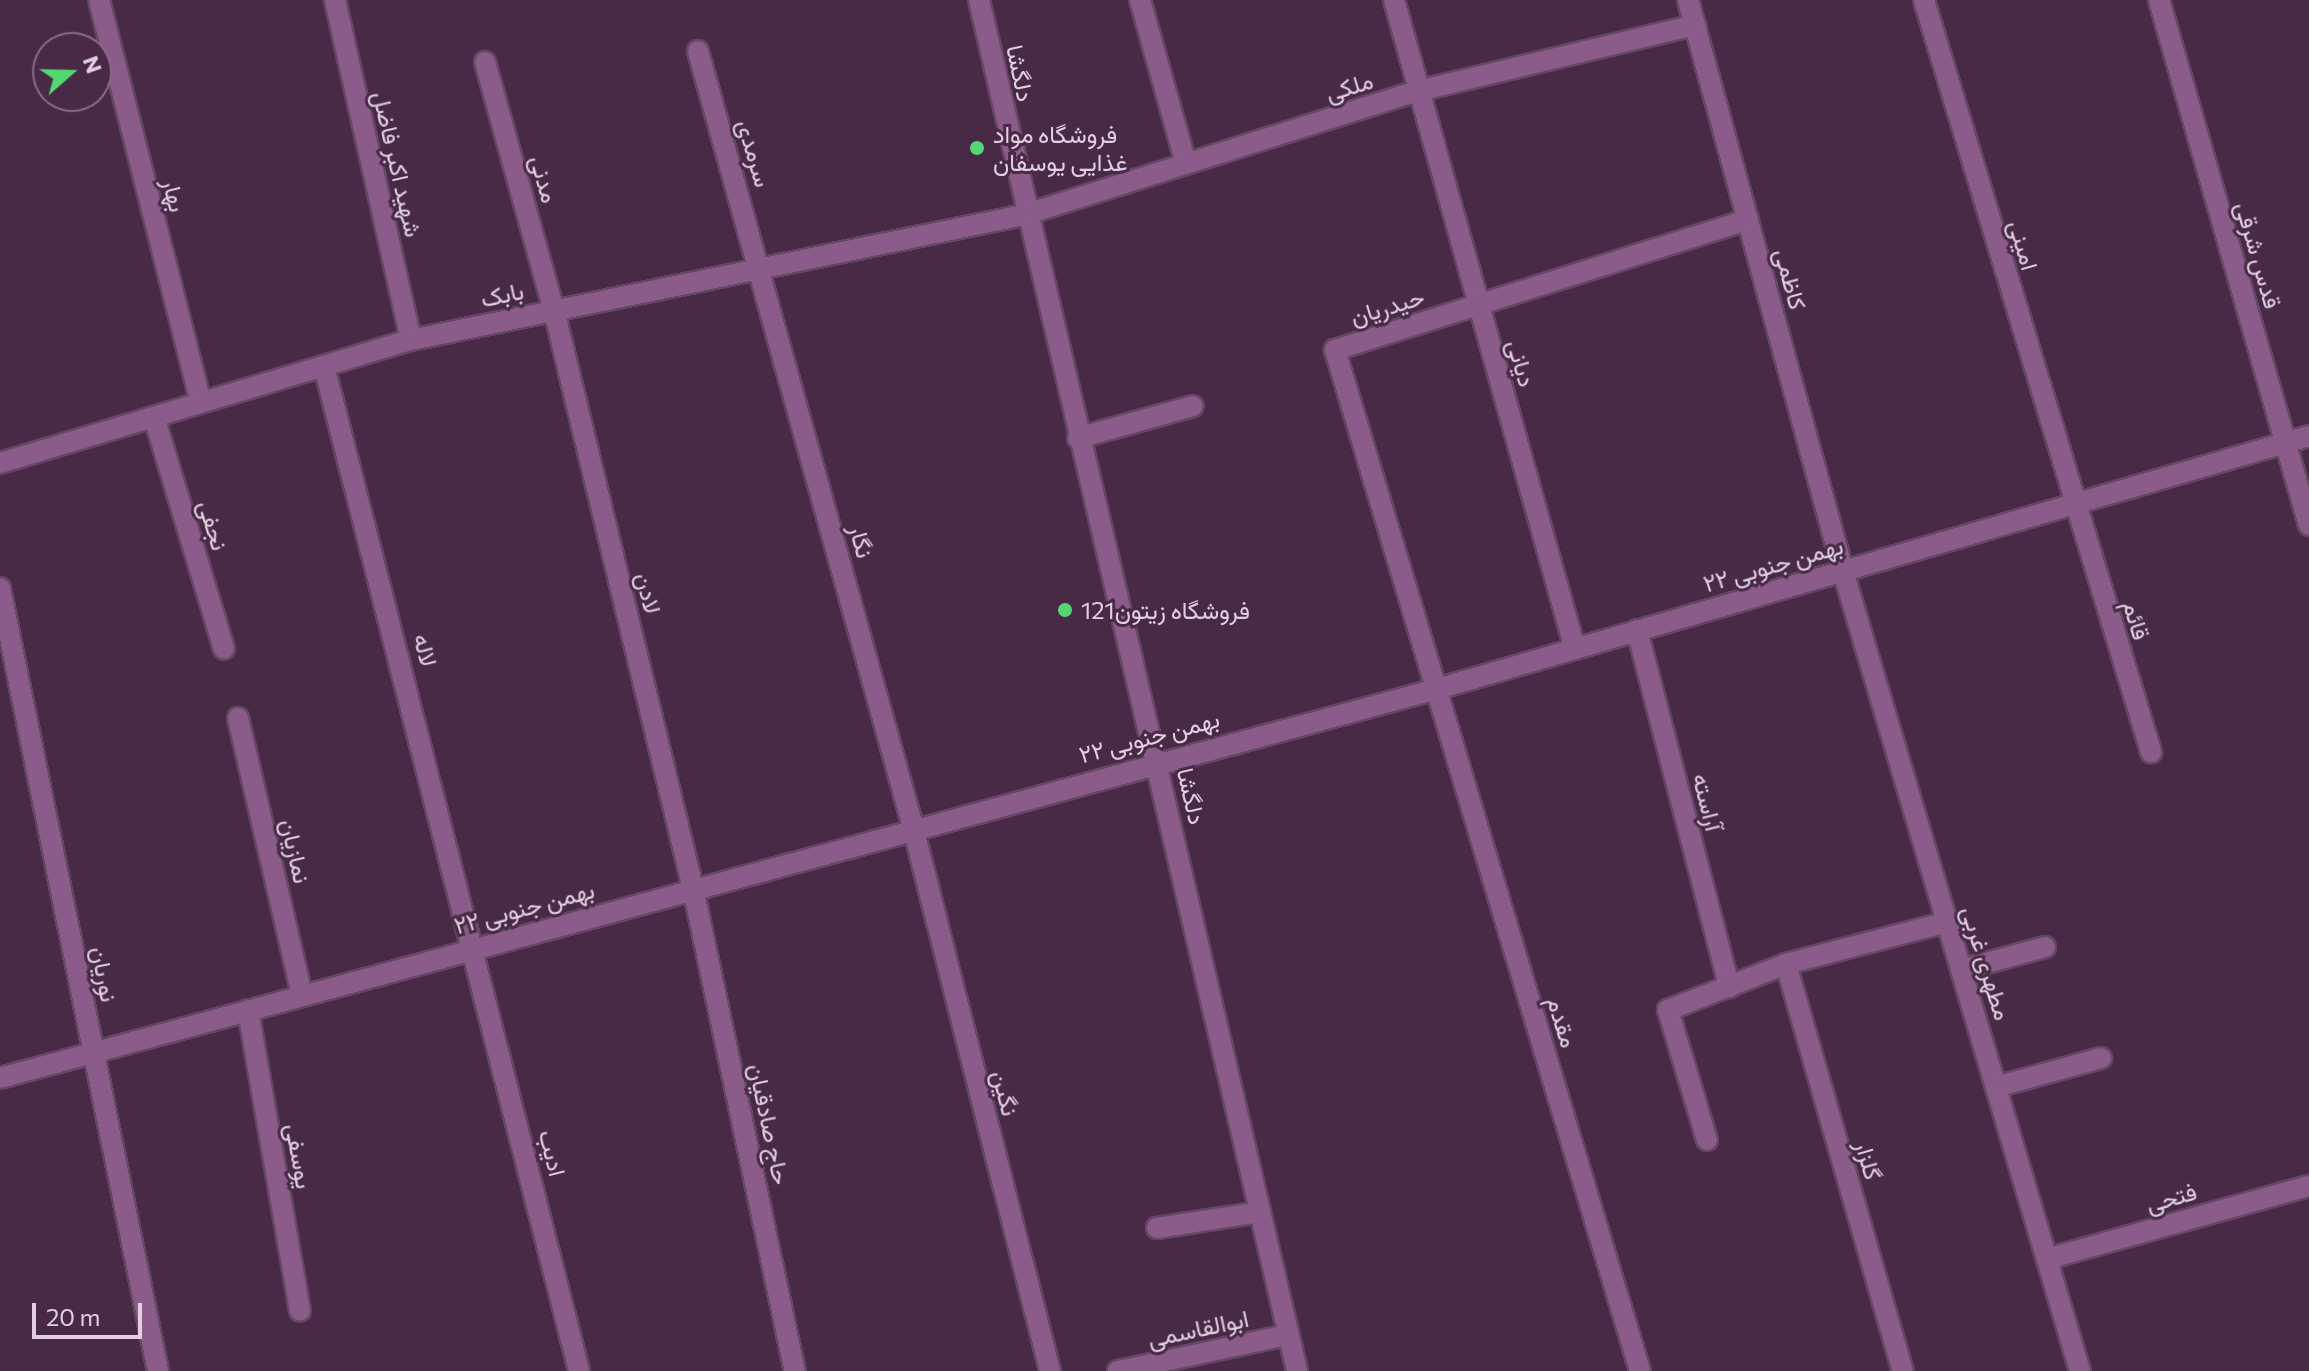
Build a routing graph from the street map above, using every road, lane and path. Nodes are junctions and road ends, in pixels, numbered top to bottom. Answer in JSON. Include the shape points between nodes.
{"nodes":[{"id":1,"x":99,"y":0,"type":"edge"},
{"id":2,"x":335,"y":0,"type":"edge"},
{"id":3,"x":979,"y":0,"type":"edge"},
{"id":4,"x":1140,"y":0,"type":"edge"},
{"id":5,"x":1394,"y":0,"type":"edge"},
{"id":6,"x":1688,"y":0,"type":"edge"},
{"id":7,"x":1924,"y":0,"type":"edge"},
{"id":8,"x":2159,"y":0,"type":"edge"},
{"id":9,"x":1695,"y":25,"type":"junction"},
{"id":10,"x":698,"y":51,"type":"dead end"},
{"id":11,"x":485,"y":62,"type":"dead end"},
{"id":12,"x":1418,"y":91,"type":"junction"},
{"id":13,"x":1186,"y":164,"type":"junction"},
{"id":14,"x":1024,"y":215,"type":"junction"},
{"id":15,"x":1748,"y":220,"type":"junction"},
{"id":16,"x":762,"y":269,"type":"junction"},
{"id":17,"x":1479,"y":304,"type":"junction"},
{"id":18,"x":554,"y":310,"type":"junction"},
{"id":19,"x":411,"y":340,"type":"junction"},
{"id":20,"x":324,"y":366,"type":"junction"},
{"id":21,"x":201,"y":402,"type":"junction"},
{"id":22,"x":1193,"y":406,"type":"dead end"},
{"id":23,"x":154,"y":417,"type":"junction"},
{"id":24,"x":2309,"y":436,"type":"edge"},
{"id":25,"x":1078,"y":438,"type":"junction"},
{"id":26,"x":2285,"y":443,"type":"junction"},
{"id":27,"x":0,"y":463,"type":"edge"},
{"id":28,"x":2073,"y":505,"type":"junction"},
{"id":29,"x":2309,"y":525,"type":"edge"},
{"id":30,"x":1843,"y":571,"type":"junction"},
{"id":31,"x":0,"y":588,"type":"edge"},
{"id":32,"x":1637,"y":630,"type":"junction"},
{"id":33,"x":224,"y":649,"type":"dead end"},
{"id":34,"x":1575,"y":649,"type":"junction"},
{"id":35,"x":1437,"y":689,"type":"junction"},
{"id":36,"x":238,"y":718,"type":"dead end"},
{"id":37,"x":2151,"y":752,"type":"dead end"},
{"id":38,"x":1157,"y":760,"type":"junction"},
{"id":39,"x":913,"y":827,"type":"junction"},
{"id":40,"x":693,"y":888,"type":"junction"},
{"id":41,"x":1947,"y":922,"type":"junction"},
{"id":42,"x":477,"y":947,"type":"junction"},
{"id":43,"x":2045,"y":947,"type":"dead end"},
{"id":44,"x":1786,"y":964,"type":"junction"},
{"id":45,"x":1961,"y":970,"type":"junction"},
{"id":46,"x":1729,"y":987,"type":"junction"},
{"id":47,"x":302,"y":995,"type":"junction"},
{"id":48,"x":248,"y":1010,"type":"junction"},
{"id":49,"x":95,"y":1053,"type":"junction"},
{"id":50,"x":2101,"y":1058,"type":"dead end"},
{"id":51,"x":0,"y":1078,"type":"edge"},
{"id":52,"x":1996,"y":1087,"type":"junction"},
{"id":53,"x":1707,"y":1140,"type":"dead end"},
{"id":54,"x":2309,"y":1186,"type":"edge"},
{"id":55,"x":1260,"y":1212,"type":"junction"},
{"id":56,"x":1157,"y":1228,"type":"dead end"},
{"id":57,"x":2047,"y":1259,"type":"junction"},
{"id":58,"x":300,"y":1311,"type":"dead end"},
{"id":59,"x":1288,"y":1335,"type":"junction"},
{"id":60,"x":158,"y":1371,"type":"edge"},
{"id":61,"x":579,"y":1371,"type":"edge"},
{"id":62,"x":795,"y":1371,"type":"edge"},
{"id":63,"x":1050,"y":1371,"type":"edge"},
{"id":64,"x":1118,"y":1371,"type":"edge"},
{"id":65,"x":1297,"y":1371,"type":"edge"},
{"id":66,"x":1640,"y":1371,"type":"edge"},
{"id":67,"x":1903,"y":1371,"type":"edge"},
{"id":68,"x":2080,"y":1371,"type":"edge"}],
"edges":[{"from":1,"to":21,"type":"street","name":"بهار"},
{"from":2,"to":19,"type":"street","name":"شهید اکبر فاضل"},
{"from":3,"to":14,"type":"street","name":"دلگشا"},
{"from":4,"to":13,"type":"street"},
{"from":5,"to":12,"type":"street","name":"دیانی"},
{"from":6,"to":9,"type":"street","name":"کاظمی"},
{"from":7,"to":28,"type":"street","name":"امینی"},
{"from":8,"to":26,"type":"street","name":"قدس شرقی"},
{"from":9,"to":12,"type":"street","name":"ملکی"},
{"from":9,"to":15,"type":"street","name":"کاظمی"},
{"from":10,"to":16,"type":"street","name":"سرمدی"},
{"from":11,"to":18,"type":"street","name":"مدنی"},
{"from":12,"to":13,"type":"street","name":"ملکی"},
{"from":12,"to":17,"type":"street","name":"دیانی"},
{"from":13,"to":14,"type":"street","name":"ملکی"},
{"from":14,"to":16,"type":"street","name":"بابک"},
{"from":14,"to":25,"type":"street","name":"دلگشا"},
{"from":15,"to":17,"type":"street","name":"حیدریان"},
{"from":15,"to":30,"type":"street","name":"کاظمی"},
{"from":16,"to":18,"type":"street","name":"بابک"},
{"from":16,"to":39,"type":"street","name":"نگار"},
{"from":17,"to":34,"type":"street","name":"دیانی"},
{"from":17,"to":35,"type":"street","name":"حیدریان","via":[[1335,350]]},
{"from":18,"to":19,"type":"street","name":"بابک"},
{"from":18,"to":40,"type":"street","name":"لادن"},
{"from":19,"to":20,"type":"street","name":"بابک"},
{"from":20,"to":21,"type":"street","name":"بابک"},
{"from":20,"to":42,"type":"street","name":"لاله"},
{"from":21,"to":23,"type":"street","name":"بابک"},
{"from":22,"to":25,"type":"street"},
{"from":23,"to":27,"type":"street","name":"بابک"},
{"from":23,"to":33,"type":"street","name":"نجفی"},
{"from":24,"to":26,"type":"street","name":"۲۲ بهمن جنوبی"},
{"from":25,"to":38,"type":"street","name":"دلگشا"},
{"from":26,"to":28,"type":"street","name":"۲۲ بهمن جنوبی"},
{"from":26,"to":29,"type":"street","name":"قدس شرقی"},
{"from":28,"to":30,"type":"street","name":"۲۲ بهمن جنوبی"},
{"from":28,"to":37,"type":"street","name":"قائم"},
{"from":30,"to":32,"type":"street","name":"۲۲ بهمن جنوبی"},
{"from":30,"to":41,"type":"street","name":"مطهری غربی"},
{"from":31,"to":49,"type":"street","name":"نوریان"},
{"from":32,"to":34,"type":"street","name":"۲۲ بهمن جنوبی"},
{"from":32,"to":46,"type":"street","name":"آراسته"},
{"from":34,"to":35,"type":"street","name":"۲۲ بهمن جنوبی"},
{"from":35,"to":38,"type":"street","name":"۲۲ بهمن جنوبی"},
{"from":35,"to":66,"type":"street","name":"مقدم"},
{"from":36,"to":47,"type":"street","name":"نمازیان"},
{"from":38,"to":39,"type":"street","name":"۲۲ بهمن جنوبی"},
{"from":38,"to":55,"type":"street","name":"دلگشا"},
{"from":39,"to":40,"type":"street","name":"۲۲ بهمن جنوبی"},
{"from":39,"to":63,"type":"street","name":"نگین"},
{"from":40,"to":42,"type":"street","name":"۲۲ بهمن جنوبی"},
{"from":40,"to":62,"type":"street","name":"حاج صادقیان"},
{"from":41,"to":44,"type":"street"},
{"from":41,"to":45,"type":"street","name":"مطهری غربی"},
{"from":42,"to":47,"type":"street","name":"۲۲ بهمن جنوبی"},
{"from":42,"to":61,"type":"street","name":"ادیب"},
{"from":43,"to":45,"type":"street"},
{"from":44,"to":46,"type":"street"},
{"from":44,"to":67,"type":"street","name":"گلزار"},
{"from":45,"to":52,"type":"street","name":"مطهری غربی"},
{"from":46,"to":53,"type":"street","via":[[1668,1010]]},
{"from":47,"to":48,"type":"street","name":"۲۲ بهمن جنوبی"},
{"from":48,"to":49,"type":"street","name":"۲۲ بهمن جنوبی"},
{"from":48,"to":58,"type":"street","name":"یوسفی"},
{"from":49,"to":51,"type":"street","name":"۲۲ بهمن جنوبی"},
{"from":49,"to":60,"type":"street","name":"نوریان"},
{"from":50,"to":52,"type":"street"},
{"from":52,"to":57,"type":"street","name":"مطهری غربی"},
{"from":54,"to":57,"type":"street","name":"فتحی"},
{"from":55,"to":56,"type":"street"},
{"from":55,"to":59,"type":"street","name":"دلگشا"},
{"from":57,"to":68,"type":"street","name":"مطهری غربی"},
{"from":59,"to":64,"type":"street","name":"ابوالقاسمی"},
{"from":59,"to":65,"type":"street","name":"دلگشا"}]}
